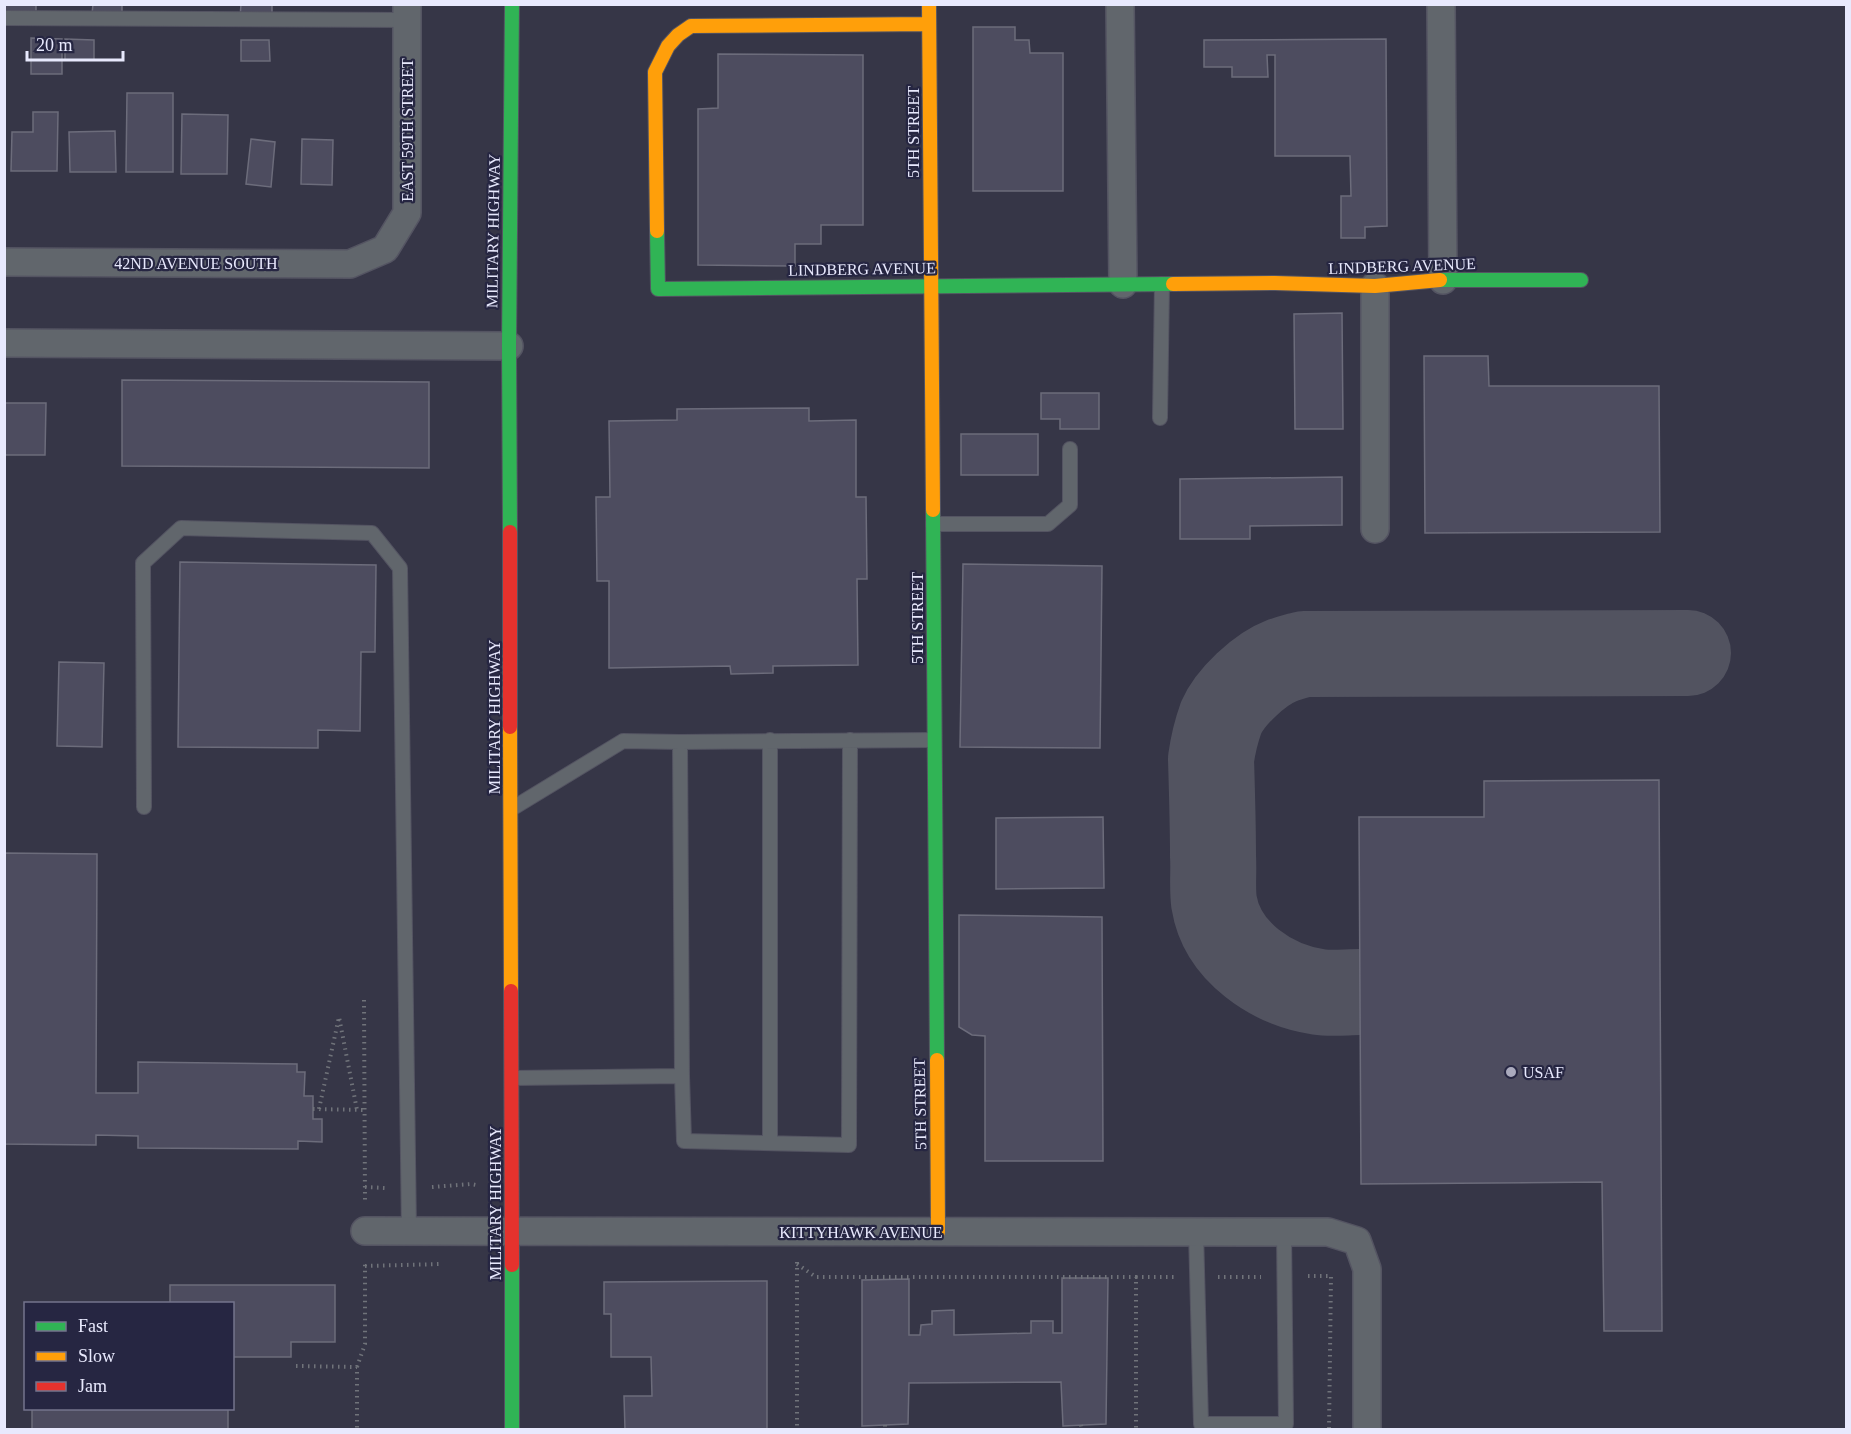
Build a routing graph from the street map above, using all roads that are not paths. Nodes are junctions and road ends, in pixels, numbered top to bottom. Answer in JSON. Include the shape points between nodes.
{"nodes":[{"id":1,"x":512,"y":4,"type":"edge"},
{"id":2,"x":929,"y":4,"type":"edge"},
{"id":3,"x":1120,"y":4,"type":"edge"},
{"id":4,"x":1441,"y":4,"type":"edge"},
{"id":5,"x":406,"y":12,"type":"edge"},
{"id":6,"x":4,"y":18,"type":"edge"},
{"id":7,"x":929,"y":24,"type":"junction"},
{"id":8,"x":385,"y":249,"type":"joint"},
{"id":9,"x":4,"y":262,"type":"edge"},
{"id":10,"x":1443,"y":280,"type":"junction"},
{"id":11,"x":1581,"y":280,"type":"dead end"},
{"id":12,"x":1124,"y":284,"type":"junction"},
{"id":13,"x":930,"y":285,"type":"junction"},
{"id":14,"x":1162,"y":285,"type":"junction"},
{"id":15,"x":1375,"y":286,"type":"junction"},
{"id":16,"x":4,"y":343,"type":"edge"},
{"id":17,"x":508,"y":346,"type":"junction"},
{"id":18,"x":1160,"y":418,"type":"dead end"},
{"id":19,"x":1070,"y":449,"type":"dead end"},
{"id":20,"x":933,"y":524,"type":"junction"},
{"id":21,"x":1375,"y":529,"type":"dead end"},
{"id":22,"x":770,"y":740,"type":"junction"},
{"id":23,"x":850,"y":740,"type":"junction"},
{"id":24,"x":933,"y":740,"type":"junction"},
{"id":25,"x":680,"y":742,"type":"junction"},
{"id":26,"x":144,"y":807,"type":"dead end"},
{"id":27,"x":511,"y":809,"type":"junction"},
{"id":28,"x":682,"y":1076,"type":"junction"},
{"id":29,"x":512,"y":1078,"type":"junction"},
{"id":30,"x":770,"y":1142,"type":"junction"},
{"id":31,"x":365,"y":1231,"type":"road end"},
{"id":32,"x":409,"y":1232,"type":"junction"},
{"id":33,"x":512,"y":1232,"type":"junction"},
{"id":34,"x":938,"y":1232,"type":"junction"},
{"id":35,"x":1196,"y":1232,"type":"junction"},
{"id":36,"x":1284,"y":1232,"type":"junction"},
{"id":37,"x":512,"y":1430,"type":"edge"},
{"id":38,"x":1367,"y":1430,"type":"edge"}],
"edges":[{"from":1,"to":17,"type":"street","name":"MILITARY HIGHWAY"},
{"from":2,"to":7,"type":"street","name":"5TH STREET"},
{"from":3,"to":12,"type":"street"},
{"from":4,"to":10,"type":"street"},
{"from":5,"to":6,"type":"lane"},
{"from":5,"to":8,"type":"street","name":"EAST 59TH STREET","via":[[406,213]]},
{"from":7,"to":13,"type":"street","name":"5TH STREET"},
{"from":7,"to":13,"type":"street","name":"LINDBERG AVENUE","via":[[691,26],[660,55],[655,72],[658,289]]},
{"from":8,"to":9,"type":"street","name":"42ND AVENUE SOUTH","via":[[350,264]]},
{"from":10,"to":11,"type":"street","name":"LINDBERG AVENUE"},
{"from":10,"to":15,"type":"street","name":"LINDBERG AVENUE"},
{"from":12,"to":13,"type":"street","name":"LINDBERG AVENUE"},
{"from":12,"to":14,"type":"street","name":"LINDBERG AVENUE"},
{"from":13,"to":20,"type":"street","name":"5TH STREET"},
{"from":14,"to":15,"type":"street","name":"LINDBERG AVENUE"},
{"from":14,"to":18,"type":"lane"},
{"from":15,"to":21,"type":"street"},
{"from":16,"to":17,"type":"street"},
{"from":17,"to":27,"type":"street","name":"MILITARY HIGHWAY"},
{"from":19,"to":20,"type":"lane","via":[[1070,505],[1048,524]]},
{"from":20,"to":24,"type":"street","name":"5TH STREET"},
{"from":22,"to":23,"type":"lane"},
{"from":22,"to":25,"type":"lane"},
{"from":22,"to":30,"type":"lane"},
{"from":23,"to":24,"type":"lane"},
{"from":23,"to":30,"type":"lane","via":[[849,1145]]},
{"from":24,"to":34,"type":"street","name":"5TH STREET"},
{"from":25,"to":27,"type":"lane","via":[[623,741]]},
{"from":25,"to":28,"type":"lane"},
{"from":26,"to":32,"type":"lane","via":[[143,563],[181,528],[372,533],[400,568]]},
{"from":27,"to":29,"type":"street","name":"MILITARY HIGHWAY"},
{"from":28,"to":29,"type":"lane"},
{"from":28,"to":30,"type":"lane","via":[[684,1141]]},
{"from":29,"to":33,"type":"street","name":"MILITARY HIGHWAY"},
{"from":31,"to":32,"type":"street","name":"KITTYHAWK AVENUE"},
{"from":32,"to":33,"type":"street","name":"KITTYHAWK AVENUE"},
{"from":33,"to":34,"type":"street","name":"KITTYHAWK AVENUE"},
{"from":33,"to":37,"type":"street","name":"MILITARY HIGHWAY"},
{"from":34,"to":35,"type":"street","name":"KITTYHAWK AVENUE"},
{"from":35,"to":36,"type":"street","name":"KITTYHAWK AVENUE"},
{"from":35,"to":36,"type":"lane","via":[[1201,1424],[1286,1424]]},
{"from":36,"to":38,"type":"street","name":"KITTYHAWK AVENUE","via":[[1328,1232],[1357,1241],[1367,1269]]}]}
